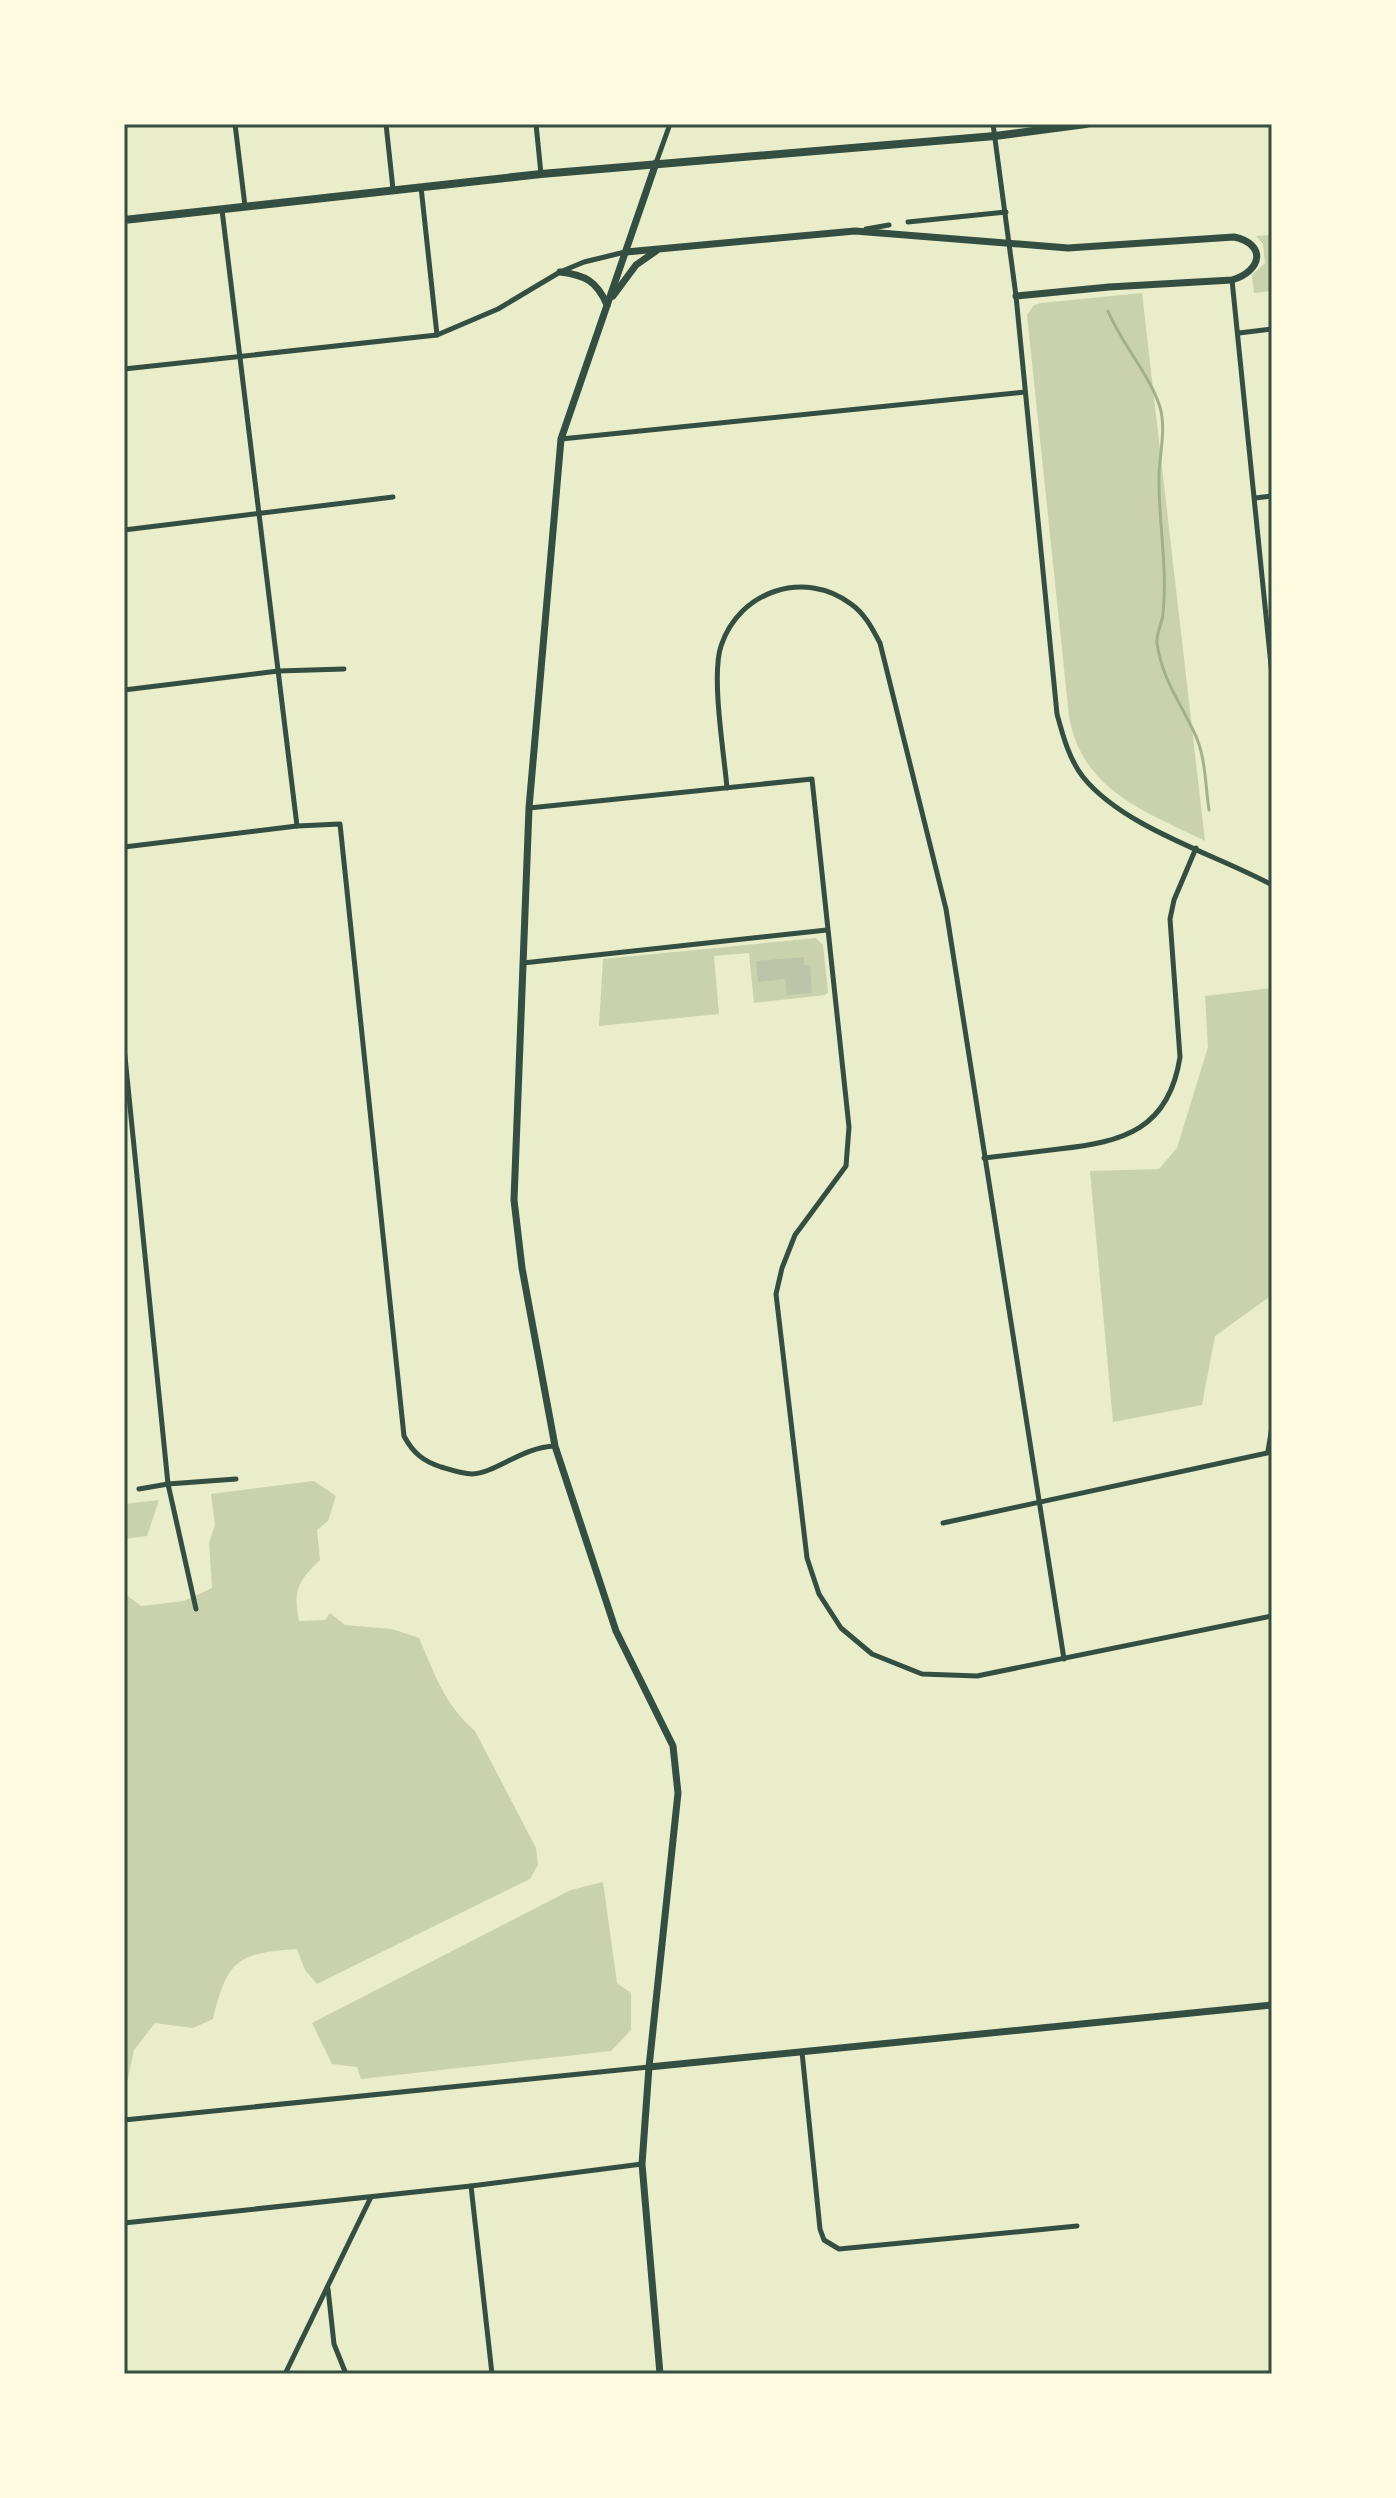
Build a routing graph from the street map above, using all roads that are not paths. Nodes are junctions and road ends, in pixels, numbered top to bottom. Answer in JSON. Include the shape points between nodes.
{"nodes":[{"id":1,"x":235,"y":124,"type":"edge"},
{"id":2,"x":386,"y":124,"type":"edge"},
{"id":3,"x":536,"y":124,"type":"edge"},
{"id":4,"x":670,"y":124,"type":"edge"},
{"id":5,"x":993,"y":124,"type":"edge"},
{"id":6,"x":1086,"y":124,"type":"edge"},
{"id":7,"x":995,"y":136,"type":"junction"},
{"id":8,"x":656,"y":163,"type":"junction"},
{"id":9,"x":541,"y":174,"type":"junction"},
{"id":10,"x":421,"y":186,"type":"junction"},
{"id":11,"x":393,"y":189,"type":"junction"},
{"id":12,"x":245,"y":206,"type":"junction"},
{"id":13,"x":222,"y":209,"type":"junction"},
{"id":14,"x":1006,"y":212,"type":"junction"},
{"id":15,"x":124,"y":220,"type":"edge"},
{"id":16,"x":908,"y":222,"type":"dead end"},
{"id":17,"x":889,"y":225,"type":"dead end"},
{"id":18,"x":855,"y":231,"type":"junction"},
{"id":19,"x":659,"y":249,"type":"junction"},
{"id":20,"x":626,"y":252,"type":"junction"},
{"id":21,"x":560,"y":272,"type":"junction"},
{"id":22,"x":1232,"y":280,"type":"junction"},
{"id":23,"x":1016,"y":296,"type":"junction"},
{"id":24,"x":607,"y":305,"type":"junction"},
{"id":25,"x":1272,"y":329,"type":"edge"},
{"id":26,"x":1239,"y":333,"type":"junction"},
{"id":27,"x":437,"y":335,"type":"junction"},
{"id":28,"x":241,"y":356,"type":"junction"},
{"id":29,"x":124,"y":369,"type":"edge"},
{"id":30,"x":1025,"y":392,"type":"junction"},
{"id":31,"x":561,"y":439,"type":"junction"},
{"id":32,"x":1272,"y":496,"type":"edge"},
{"id":33,"x":393,"y":497,"type":"dead end"},
{"id":34,"x":1255,"y":498,"type":"junction"},
{"id":35,"x":259,"y":514,"type":"junction"},
{"id":36,"x":124,"y":530,"type":"edge"},
{"id":37,"x":1270,"y":645,"type":"edge"},
{"id":38,"x":344,"y":669,"type":"dead end"},
{"id":39,"x":278,"y":671,"type":"junction"},
{"id":40,"x":1272,"y":675,"type":"edge"},
{"id":41,"x":124,"y":690,"type":"edge"},
{"id":42,"x":727,"y":788,"type":"junction"},
{"id":43,"x":529,"y":808,"type":"junction"},
{"id":44,"x":297,"y":826,"type":"junction"},
{"id":45,"x":124,"y":847,"type":"edge"},
{"id":46,"x":1196,"y":848,"type":"junction"},
{"id":47,"x":1272,"y":885,"type":"edge"},
{"id":48,"x":827,"y":930,"type":"junction"},
{"id":49,"x":523,"y":963,"type":"junction"},
{"id":50,"x":124,"y":1047,"type":"edge"},
{"id":51,"x":984,"y":1158,"type":"junction"},
{"id":52,"x":1272,"y":1427,"type":"edge"},
{"id":53,"x":555,"y":1446,"type":"junction"},
{"id":54,"x":1270,"y":1452,"type":"edge"},
{"id":55,"x":236,"y":1479,"type":"dead end"},
{"id":56,"x":168,"y":1484,"type":"junction"},
{"id":57,"x":139,"y":1489,"type":"dead end"},
{"id":58,"x":1038,"y":1502,"type":"junction"},
{"id":59,"x":943,"y":1523,"type":"dead end"},
{"id":60,"x":196,"y":1609,"type":"dead end"},
{"id":61,"x":1272,"y":1616,"type":"edge"},
{"id":62,"x":1064,"y":1659,"type":"junction"},
{"id":63,"x":1272,"y":2005,"type":"edge"},
{"id":64,"x":802,"y":2052,"type":"junction"},
{"id":65,"x":649,"y":2067,"type":"junction"},
{"id":66,"x":124,"y":2120,"type":"edge"},
{"id":67,"x":642,"y":2164,"type":"junction"},
{"id":68,"x":471,"y":2186,"type":"junction"},
{"id":69,"x":372,"y":2196,"type":"junction"},
{"id":70,"x":124,"y":2223,"type":"edge"},
{"id":71,"x":1077,"y":2226,"type":"dead end"},
{"id":72,"x":328,"y":2288,"type":"junction"},
{"id":73,"x":285,"y":2374,"type":"edge"},
{"id":74,"x":346,"y":2374,"type":"edge"},
{"id":75,"x":492,"y":2374,"type":"edge"},
{"id":76,"x":660,"y":2374,"type":"edge"}],
"edges":[{"from":1,"to":12,"type":"street"},
{"from":2,"to":11,"type":"street"},
{"from":3,"to":9,"type":"street"},
{"from":4,"to":8,"type":"street"},
{"from":5,"to":7,"type":"street"},
{"from":6,"to":7,"type":"main road"},
{"from":7,"to":8,"type":"main road"},
{"from":7,"to":14,"type":"street"},
{"from":8,"to":9,"type":"main road"},
{"from":8,"to":20,"type":"street"},
{"from":9,"to":10,"type":"main road"},
{"from":10,"to":11,"type":"main road"},
{"from":10,"to":27,"type":"street"},
{"from":11,"to":12,"type":"main road"},
{"from":12,"to":13,"type":"main road"},
{"from":13,"to":15,"type":"main road"},
{"from":13,"to":28,"type":"street"},
{"from":14,"to":16,"type":"street"},
{"from":14,"to":23,"type":"street"},
{"from":17,"to":18,"type":"street"},
{"from":18,"to":19,"type":"street"},
{"from":18,"to":22,"type":"street","via":[[1068,248],[1234,237],[1255,248],[1257,259],[1244,276]]},
{"from":19,"to":20,"type":"street"},
{"from":19,"to":24,"type":"street","via":[[636,265]]},
{"from":20,"to":21,"type":"street"},
{"from":20,"to":24,"type":"street"},
{"from":21,"to":24,"type":"street","via":[[585,276]]},
{"from":21,"to":27,"type":"street","via":[[498,309]]},
{"from":22,"to":23,"type":"street"},
{"from":22,"to":26,"type":"street"},
{"from":23,"to":30,"type":"street"},
{"from":24,"to":31,"type":"street"},
{"from":25,"to":26,"type":"street"},
{"from":26,"to":34,"type":"street"},
{"from":27,"to":28,"type":"street"},
{"from":28,"to":29,"type":"street"},
{"from":28,"to":35,"type":"street"},
{"from":30,"to":31,"type":"street"},
{"from":30,"to":46,"type":"street","via":[[1057,714],[1064,740],[1082,776],[1100,794],[1134,818]]},
{"from":31,"to":43,"type":"street"},
{"from":32,"to":34,"type":"street"},
{"from":33,"to":35,"type":"street"},
{"from":34,"to":37,"type":"street"},
{"from":35,"to":36,"type":"street"},
{"from":35,"to":39,"type":"street"},
{"from":37,"to":40,"type":"street"},
{"from":38,"to":39,"type":"street"},
{"from":39,"to":41,"type":"street"},
{"from":39,"to":44,"type":"street"},
{"from":42,"to":43,"type":"street"},
{"from":42,"to":48,"type":"street","via":[[812,779]]},
{"from":42,"to":51,"type":"street","via":[[718,676],[720,649],[730,625],[750,603],[793,585],[818,587],[853,605],[880,643],[946,909]]},
{"from":43,"to":49,"type":"street"},
{"from":44,"to":45,"type":"street"},
{"from":44,"to":53,"type":"street","via":[[340,824],[404,1436],[413,1452],[430,1463],[470,1474],[525,1451]]},
{"from":46,"to":47,"type":"street"},
{"from":46,"to":51,"type":"street","via":[[1170,919],[1180,1057],[1163,1106],[1133,1133],[1095,1145]]},
{"from":48,"to":49,"type":"street"},
{"from":48,"to":62,"type":"street","via":[[849,1106],[846,1166],[795,1235],[776,1294],[807,1558],[819,1594],[841,1628],[872,1654],[922,1674],[977,1676]]},
{"from":49,"to":53,"type":"street","via":[[515,1221]]},
{"from":50,"to":56,"type":"street"},
{"from":51,"to":58,"type":"street"},
{"from":52,"to":54,"type":"street"},
{"from":53,"to":65,"type":"street","via":[[616,1631],[673,1746],[678,1778]]},
{"from":54,"to":58,"type":"street"},
{"from":55,"to":56,"type":"street"},
{"from":56,"to":57,"type":"street"},
{"from":56,"to":60,"type":"street"},
{"from":58,"to":59,"type":"street"},
{"from":58,"to":62,"type":"street"},
{"from":61,"to":62,"type":"street"},
{"from":63,"to":64,"type":"street"},
{"from":64,"to":65,"type":"street"},
{"from":64,"to":71,"type":"street","via":[[824,2240],[839,2249]]},
{"from":65,"to":66,"type":"street"},
{"from":65,"to":67,"type":"street"},
{"from":67,"to":68,"type":"street"},
{"from":67,"to":76,"type":"street"},
{"from":68,"to":69,"type":"street"},
{"from":68,"to":75,"type":"street"},
{"from":69,"to":70,"type":"street"},
{"from":69,"to":72,"type":"street"},
{"from":72,"to":73,"type":"street"},
{"from":72,"to":74,"type":"street","via":[[334,2344]]}]}
